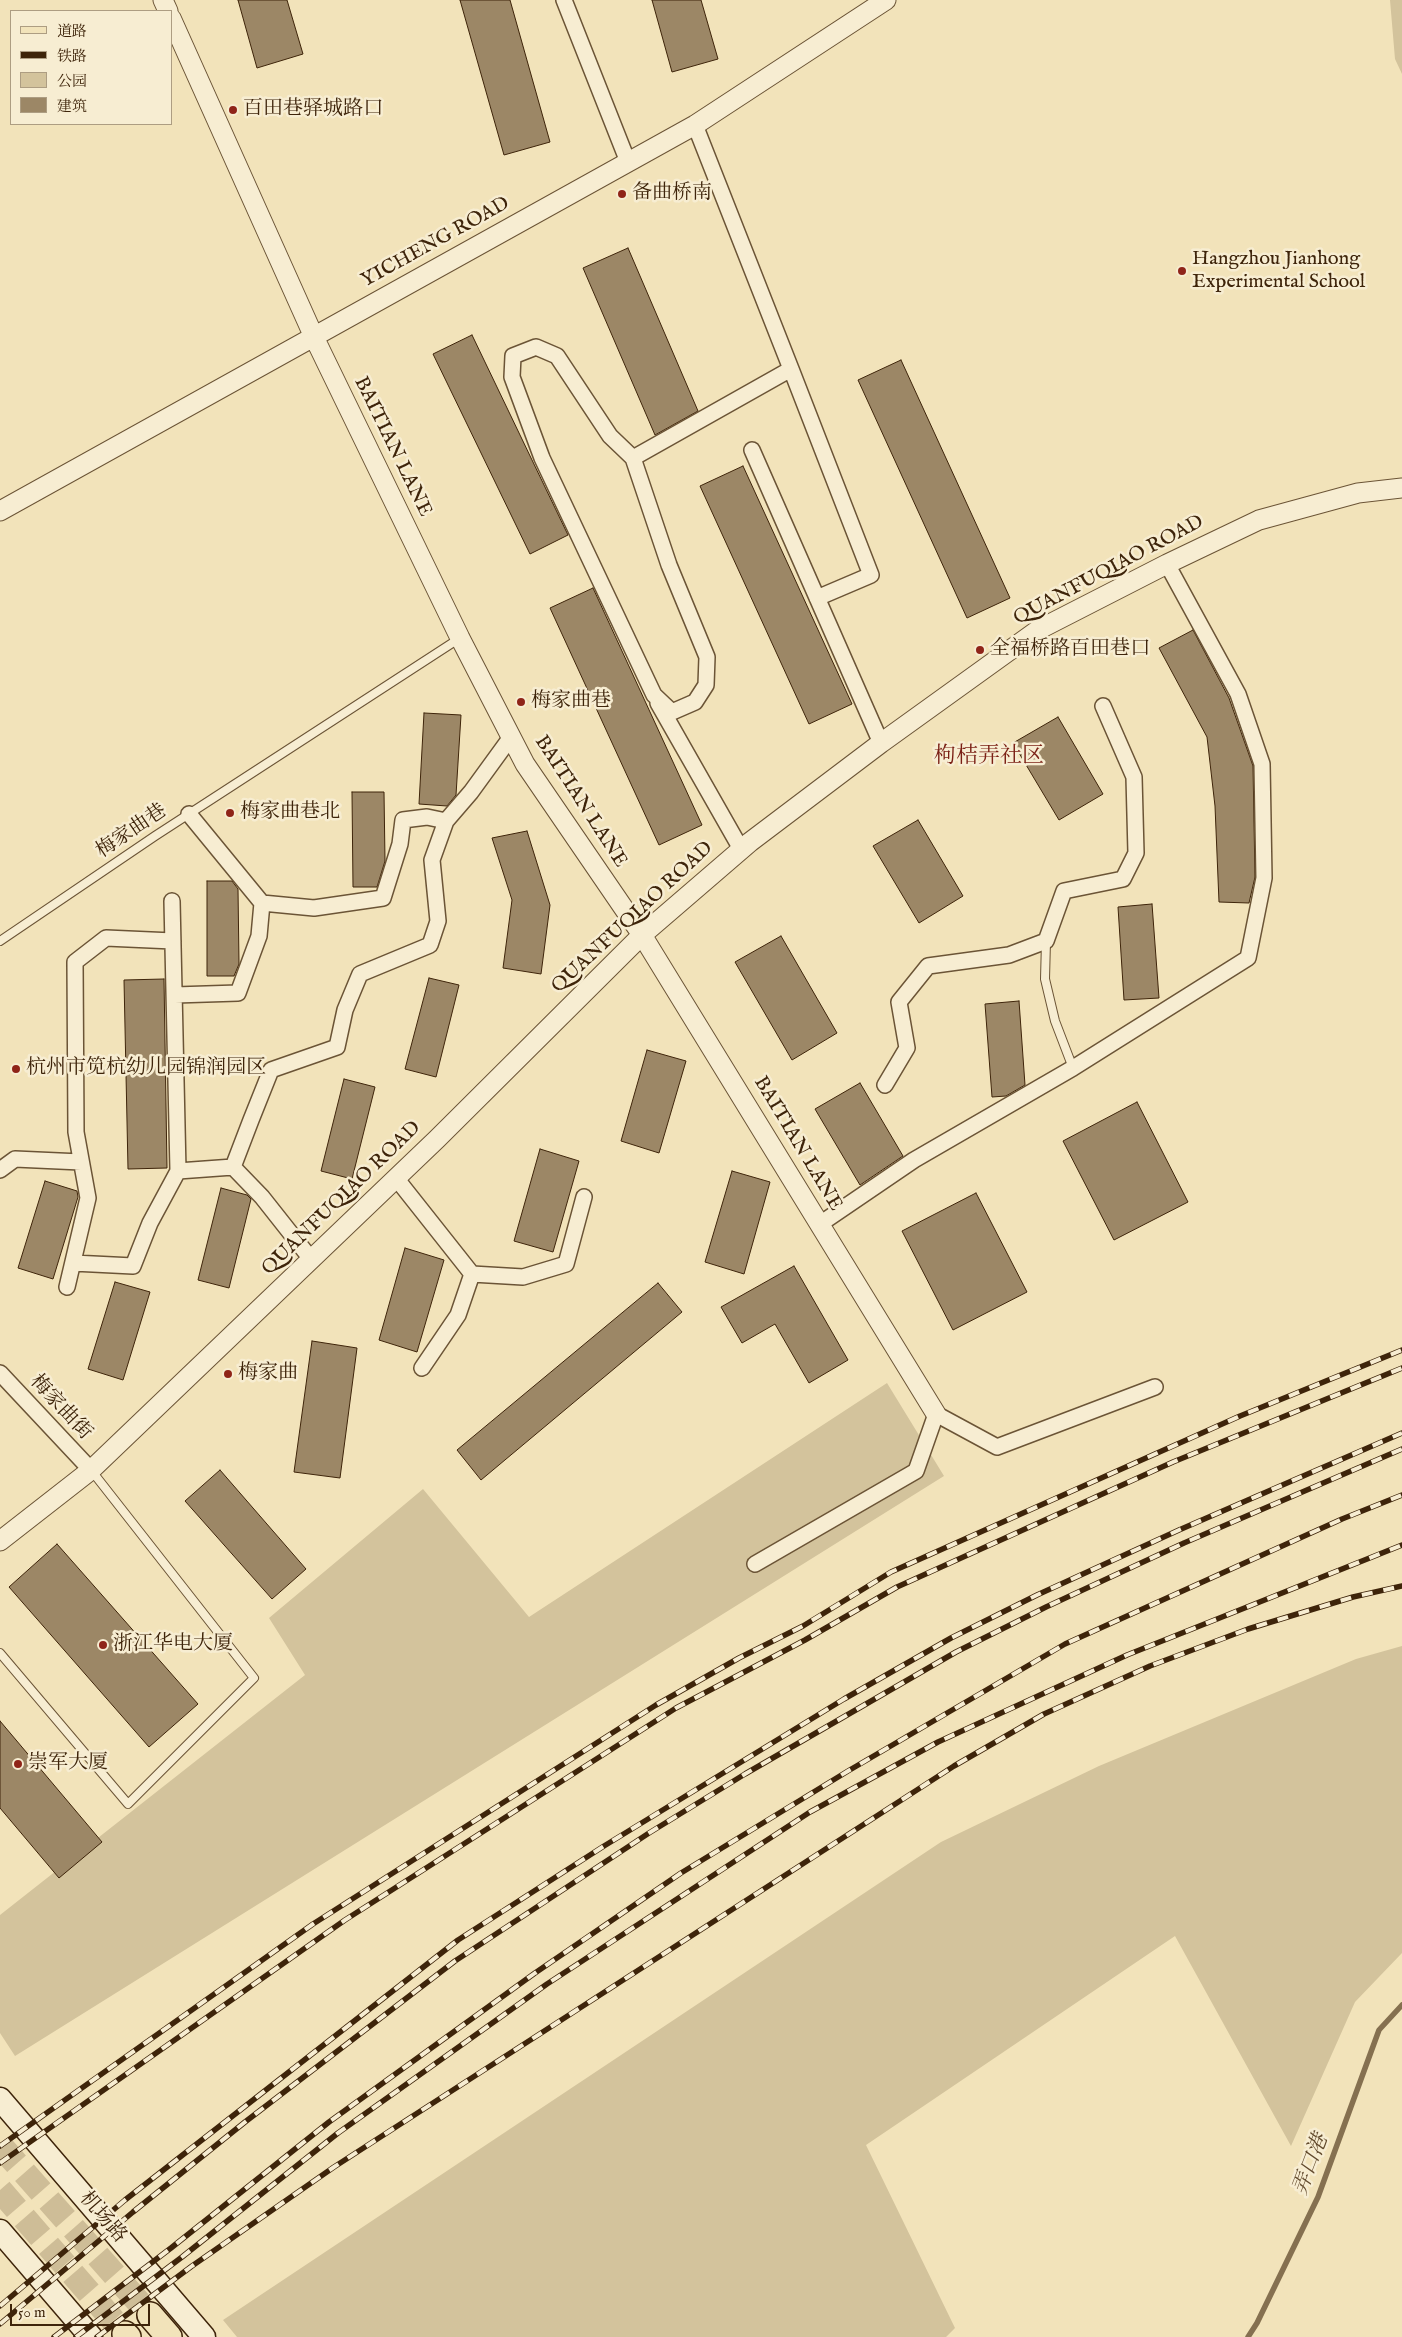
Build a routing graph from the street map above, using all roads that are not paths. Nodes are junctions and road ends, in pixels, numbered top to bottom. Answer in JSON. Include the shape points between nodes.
{"nodes":[{"id":1,"x":564,"y":0,"type":"edge"},
{"id":2,"x":886,"y":0,"type":"edge"},
{"id":3,"x":172,"y":20,"type":"edge"},
{"id":4,"x":695,"y":125,"type":"junction"},
{"id":5,"x":628,"y":162,"type":"junction"},
{"id":6,"x":314,"y":337,"type":"junction"},
{"id":7,"x":791,"y":369,"type":"junction"},
{"id":8,"x":752,"y":450,"type":"dead end"},
{"id":9,"x":633,"y":458,"type":"junction"},
{"id":10,"x":1402,"y":488,"type":"edge"},
{"id":11,"x":0,"y":511,"type":"edge"},
{"id":12,"x":1167,"y":564,"type":"junction"},
{"id":13,"x":817,"y":598,"type":"junction"},
{"id":14,"x":460,"y":638,"type":"junction"},
{"id":15,"x":654,"y":695,"type":"junction"},
{"id":16,"x":1103,"y":706,"type":"dead end"},
{"id":17,"x":511,"y":737,"type":"junction"},
{"id":18,"x":881,"y":743,"type":"junction"},
{"id":19,"x":189,"y":814,"type":"junction"},
{"id":20,"x":446,"y":821,"type":"junction"},
{"id":21,"x":742,"y":849,"type":"junction"},
{"id":22,"x":172,"y":901,"type":"dead end"},
{"id":23,"x":262,"y":903,"type":"junction"},
{"id":24,"x":642,"y":935,"type":"junction"},
{"id":25,"x":0,"y":941,"type":"edge"},
{"id":26,"x":173,"y":941,"type":"junction"},
{"id":27,"x":1046,"y":941,"type":"junction"},
{"id":28,"x":174,"y":995,"type":"junction"},
{"id":29,"x":1073,"y":1068,"type":"junction"},
{"id":30,"x":885,"y":1085,"type":"dead end"},
{"id":31,"x":81,"y":1162,"type":"junction"},
{"id":32,"x":233,"y":1167,"type":"junction"},
{"id":33,"x":0,"y":1170,"type":"edge"},
{"id":34,"x":178,"y":1171,"type":"junction"},
{"id":35,"x":396,"y":1178,"type":"junction"},
{"id":36,"x":584,"y":1197,"type":"dead end"},
{"id":37,"x":820,"y":1224,"type":"junction"},
{"id":38,"x":311,"y":1259,"type":"junction"},
{"id":39,"x":73,"y":1263,"type":"junction"},
{"id":40,"x":472,"y":1274,"type":"junction"},
{"id":41,"x":67,"y":1287,"type":"dead end"},
{"id":42,"x":422,"y":1368,"type":"dead end"},
{"id":43,"x":0,"y":1373,"type":"edge"},
{"id":44,"x":1155,"y":1387,"type":"dead end"},
{"id":45,"x":936,"y":1414,"type":"junction"},
{"id":46,"x":91,"y":1470,"type":"junction"},
{"id":47,"x":0,"y":1541,"type":"edge"},
{"id":48,"x":755,"y":1564,"type":"dead end"},
{"id":49,"x":0,"y":1653,"type":"edge"},
{"id":50,"x":0,"y":2099,"type":"edge"},
{"id":51,"x":0,"y":2231,"type":"edge"},
{"id":52,"x":150,"y":2316,"type":"tunnel mouth"},
{"id":53,"x":91,"y":2337,"type":"edge"},
{"id":54,"x":168,"y":2337,"type":"edge"},
{"id":55,"x":204,"y":2337,"type":"edge"}],
"edges":[{"from":1,"to":5,"type":"street"},
{"from":2,"to":4,"type":"street","name":"YICHENG ROAD"},
{"from":3,"to":6,"type":"street","name":"BAITIAN LANE"},
{"from":4,"to":5,"type":"street","name":"YICHENG ROAD"},
{"from":4,"to":7,"type":"street"},
{"from":5,"to":6,"type":"street","name":"YICHENG ROAD"},
{"from":6,"to":11,"type":"street","name":"YICHENG ROAD"},
{"from":6,"to":14,"type":"street","name":"BAITIAN LANE"},
{"from":7,"to":9,"type":"street"},
{"from":7,"to":13,"type":"street","via":[[871,575]]},
{"from":8,"to":13,"type":"street"},
{"from":9,"to":15,"type":"street","via":[[668,565],[707,658],[706,685],[695,702],[672,712]]},
{"from":9,"to":15,"type":"street","via":[[610,436],[557,356],[536,347],[513,356],[512,377],[542,458]]},
{"from":10,"to":12,"type":"street","name":"QUANFUQIAO ROAD","via":[[1358,492],[1259,520]]},
{"from":12,"to":18,"type":"street","name":"QUANFUQIAO ROAD","via":[[1038,630]]},
{"from":12,"to":29,"type":"street","via":[[1238,694],[1262,764],[1264,878],[1248,958]]},
{"from":13,"to":18,"type":"street"},
{"from":14,"to":17,"type":"street","name":"BAITIAN LANE"},
{"from":14,"to":19,"type":"lane","name":"梅家曲巷"},
{"from":15,"to":21,"type":"street"},
{"from":16,"to":27,"type":"street","via":[[1134,777],[1136,853],[1124,879],[1064,891]]},
{"from":17,"to":20,"type":"street"},
{"from":17,"to":24,"type":"street","name":"BAITIAN LANE","via":[[525,764]]},
{"from":18,"to":21,"type":"street","name":"QUANFUQIAO ROAD"},
{"from":19,"to":23,"type":"street"},
{"from":19,"to":25,"type":"lane","name":"梅家曲巷"},
{"from":20,"to":23,"type":"street","via":[[427,817],[403,820],[400,844],[383,898],[314,908]]},
{"from":20,"to":32,"type":"street","via":[[432,860],[438,921],[430,945],[360,974],[345,1010],[337,1047],[271,1070]]},
{"from":21,"to":24,"type":"street","name":"QUANFUQIAO ROAD"},
{"from":22,"to":26,"type":"street"},
{"from":23,"to":28,"type":"street","via":[[259,936],[238,993]]},
{"from":24,"to":35,"type":"street","name":"QUANFUQIAO ROAD"},
{"from":24,"to":37,"type":"street","name":"BAITIAN LANE"},
{"from":26,"to":28,"type":"street"},
{"from":26,"to":31,"type":"street","via":[[106,938],[75,962],[76,1132]]},
{"from":27,"to":29,"type":"lane","via":[[1045,979],[1055,1021]]},
{"from":27,"to":30,"type":"street","via":[[1009,954],[928,966],[899,1002],[907,1048]]},
{"from":28,"to":34,"type":"street"},
{"from":29,"to":37,"type":"street","via":[[914,1160]]},
{"from":31,"to":33,"type":"street","via":[[15,1159]]},
{"from":31,"to":39,"type":"street","via":[[88,1198]]},
{"from":32,"to":34,"type":"street"},
{"from":32,"to":38,"type":"street","via":[[262,1197]]},
{"from":34,"to":39,"type":"street","via":[[150,1223],[133,1266]]},
{"from":35,"to":38,"type":"street","name":"QUANFUQIAO ROAD"},
{"from":35,"to":40,"type":"street"},
{"from":36,"to":40,"type":"street","via":[[566,1264],[523,1277]]},
{"from":37,"to":45,"type":"street","name":"BAITIAN LANE"},
{"from":38,"to":46,"type":"street","name":"QUANFUQIAO ROAD"},
{"from":39,"to":41,"type":"street"},
{"from":40,"to":42,"type":"street","via":[[458,1315]]},
{"from":43,"to":46,"type":"street","name":"梅家曲街"},
{"from":44,"to":45,"type":"street","via":[[997,1447]]},
{"from":45,"to":48,"type":"street","via":[[916,1471]]},
{"from":46,"to":47,"type":"street","name":"QUANFUQIAO ROAD"},
{"from":46,"to":49,"type":"lane","via":[[254,1678],[128,1804]]},
{"from":50,"to":55,"type":"main road","name":"机场路"},
{"from":51,"to":53,"type":"main road"},
{"from":52,"to":54,"type":"main road"}]}
